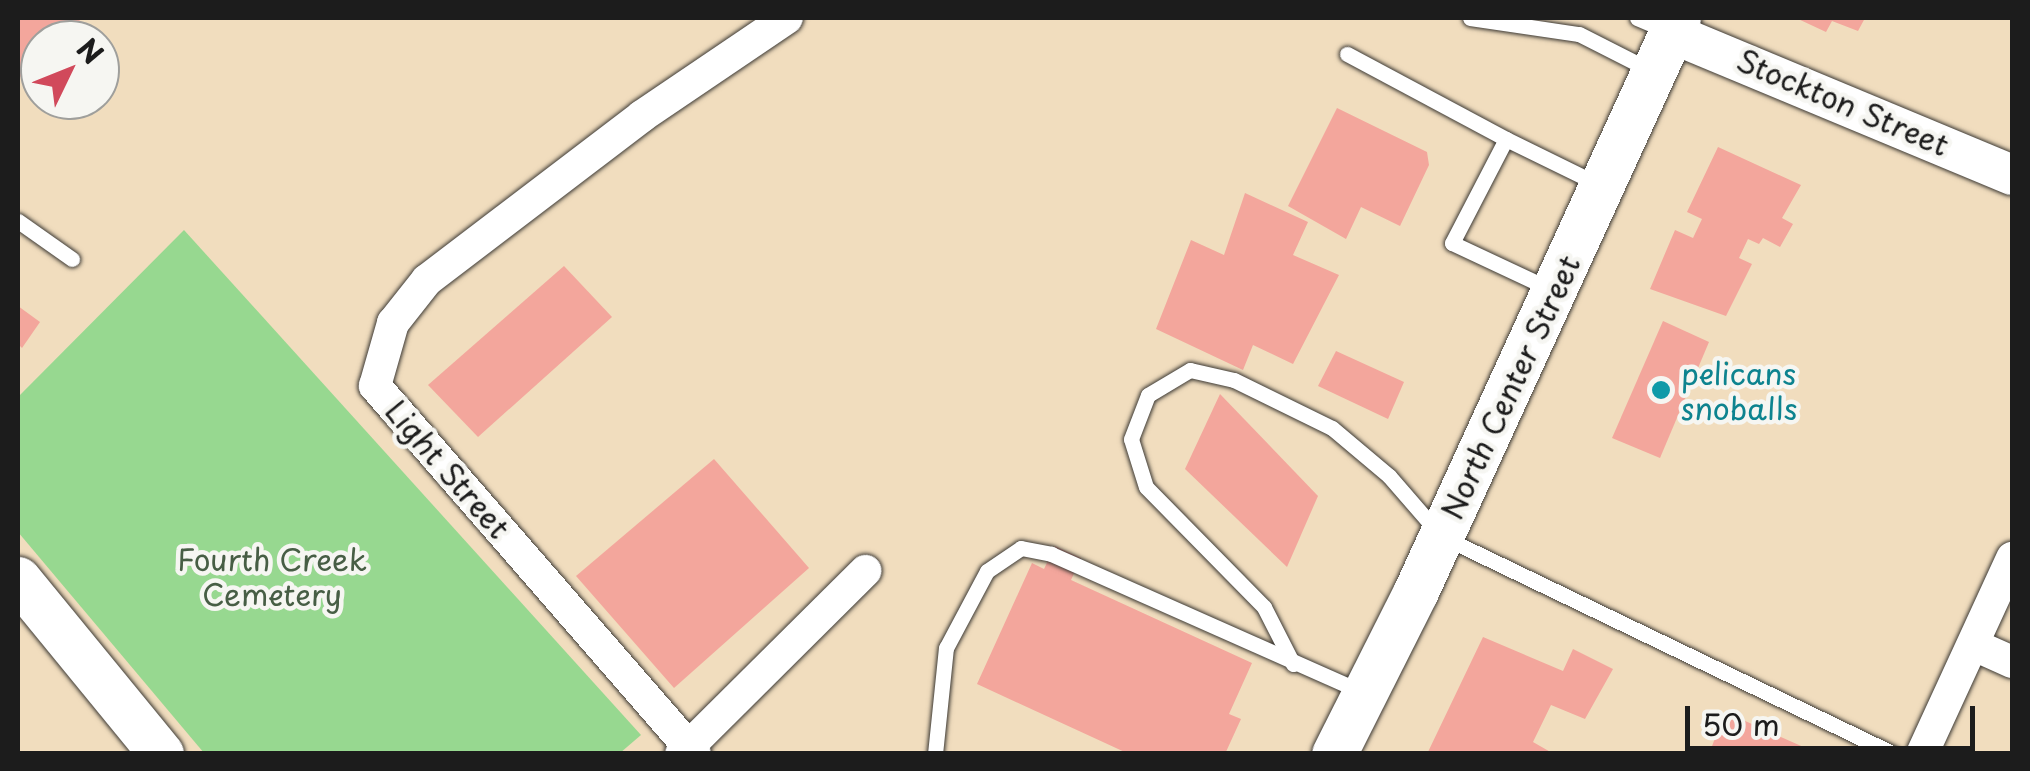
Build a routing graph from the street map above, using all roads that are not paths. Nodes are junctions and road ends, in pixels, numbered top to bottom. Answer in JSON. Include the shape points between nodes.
{"nodes":[{"id":1,"x":787,"y":18,"type":"edge"},
{"id":2,"x":1470,"y":18,"type":"edge"},
{"id":3,"x":1540,"y":23,"type":"edge"},
{"id":4,"x":1660,"y":35,"type":"edge"},
{"id":5,"x":1346,"y":54,"type":"dead end"},
{"id":6,"x":1506,"y":138,"type":"junction"},
{"id":7,"x":2012,"y":175,"type":"edge"},
{"id":8,"x":1602,"y":186,"type":"junction"},
{"id":9,"x":18,"y":220,"type":"edge"},
{"id":10,"x":72,"y":260,"type":"dead end"},
{"id":11,"x":1554,"y":291,"type":"junction"},
{"id":12,"x":1441,"y":536,"type":"junction"},
{"id":13,"x":2012,"y":558,"type":"edge"},
{"id":14,"x":865,"y":571,"type":"dead end"},
{"id":15,"x":18,"y":579,"type":"edge"},
{"id":16,"x":1974,"y":646,"type":"junction"},
{"id":17,"x":2012,"y":662,"type":"edge"},
{"id":18,"x":1293,"y":664,"type":"junction"},
{"id":19,"x":1363,"y":692,"type":"junction"},
{"id":20,"x":689,"y":751,"type":"edge"},
{"id":21,"x":160,"y":754,"type":"edge"},
{"id":22,"x":936,"y":754,"type":"edge"},
{"id":23,"x":1334,"y":754,"type":"edge"},
{"id":24,"x":1894,"y":754,"type":"edge"},
{"id":25,"x":1922,"y":754,"type":"edge"}],
"edges":[{"from":1,"to":20,"type":"street","name":"Light Street","via":[[642,116],[427,280],[393,323],[375,386]]},
{"from":2,"to":3,"type":"lane"},
{"from":3,"to":4,"type":"lane","via":[[1579,34]]},
{"from":4,"to":7,"type":"street","name":"Stockton Street"},
{"from":4,"to":8,"type":"main road","name":"North Center Street"},
{"from":5,"to":6,"type":"lane"},
{"from":6,"to":8,"type":"lane"},
{"from":6,"to":11,"type":"lane","via":[[1452,243]]},
{"from":8,"to":11,"type":"main road","name":"North Center Street"},
{"from":9,"to":10,"type":"lane"},
{"from":11,"to":12,"type":"main road","name":"North Center Street"},
{"from":12,"to":18,"type":"lane","via":[[1389,476],[1332,428],[1234,380],[1190,370],[1148,395],[1132,439],[1146,486],[1264,607]]},
{"from":12,"to":19,"type":"main road","name":"North Center Street"},
{"from":12,"to":24,"type":"lane"},
{"from":13,"to":16,"type":"street"},
{"from":14,"to":20,"type":"street"},
{"from":15,"to":21,"type":"main road"},
{"from":16,"to":17,"type":"street"},
{"from":16,"to":25,"type":"street"},
{"from":18,"to":19,"type":"lane"},
{"from":18,"to":22,"type":"lane","via":[[1051,554],[1021,548],[987,571],[946,648]]},
{"from":19,"to":23,"type":"main road","name":"North Center Street"}]}
